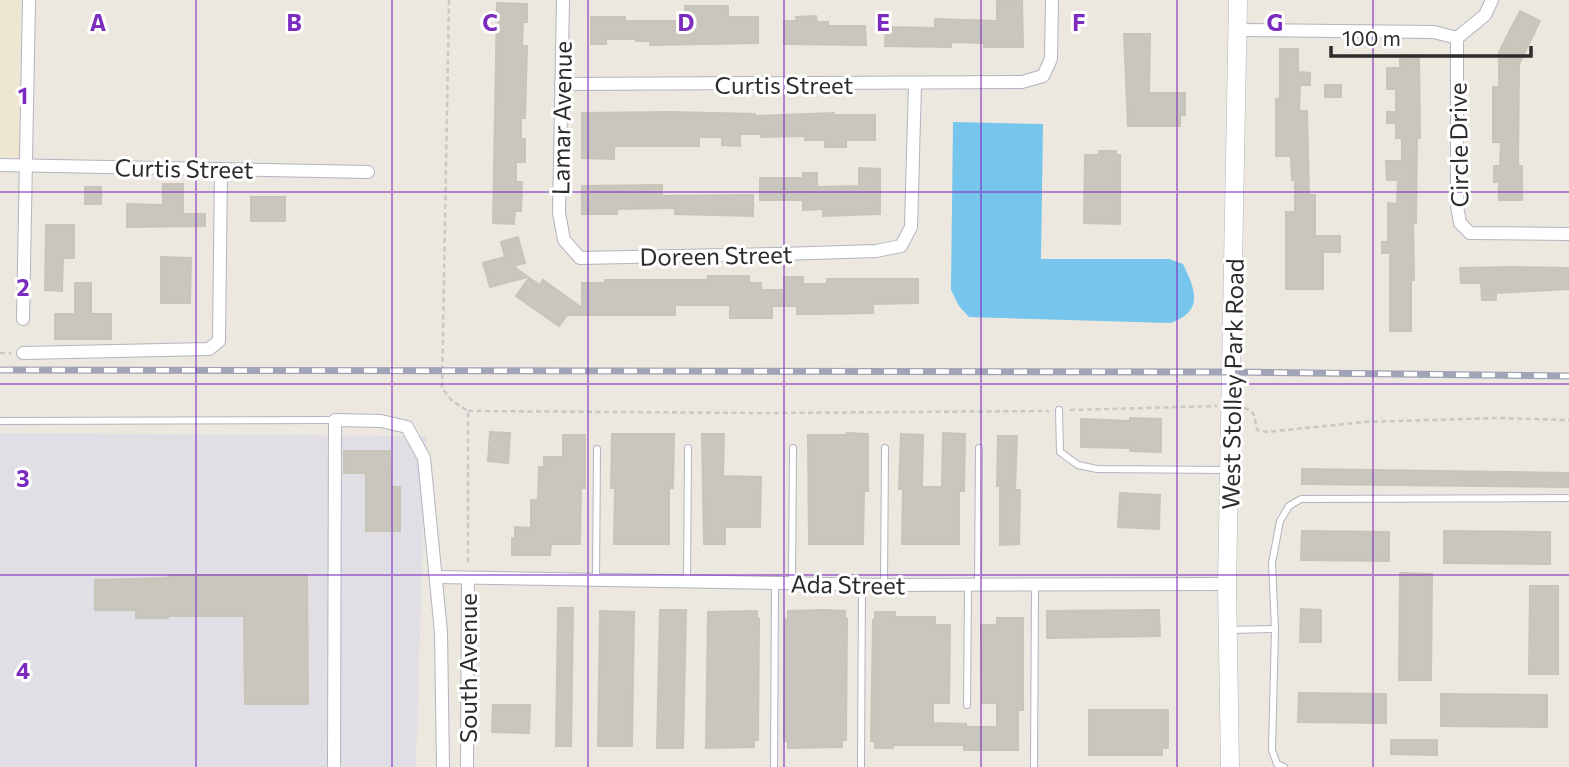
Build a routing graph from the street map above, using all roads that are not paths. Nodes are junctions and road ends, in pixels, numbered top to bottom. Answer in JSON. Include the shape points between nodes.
{"nodes":[{"id":1,"x":29,"y":0,"type":"edge"},
{"id":2,"x":564,"y":0,"type":"edge"},
{"id":3,"x":1052,"y":0,"type":"edge"},
{"id":4,"x":1238,"y":0,"type":"edge"},
{"id":5,"x":1492,"y":0,"type":"edge"},
{"id":6,"x":1237,"y":30,"type":"junction"},
{"id":7,"x":1457,"y":38,"type":"junction"},
{"id":8,"x":561,"y":84,"type":"junction"},
{"id":9,"x":915,"y":84,"type":"junction"},
{"id":10,"x":0,"y":165,"type":"edge"},
{"id":11,"x":26,"y":165,"type":"junction"},
{"id":12,"x":221,"y":169,"type":"junction"},
{"id":13,"x":368,"y":172,"type":"dead end"},
{"id":14,"x":1569,"y":234,"type":"edge"},
{"id":15,"x":564,"y":236,"type":"joint"},
{"id":16,"x":23,"y":319,"type":"dead end"},
{"id":17,"x":23,"y":353,"type":"dead end"},
{"id":18,"x":1059,"y":411,"type":"road end"},
{"id":19,"x":335,"y":420,"type":"junction"},
{"id":20,"x":0,"y":421,"type":"edge"},
{"id":21,"x":793,"y":447,"type":"dead end"},
{"id":22,"x":979,"y":447,"type":"dead end"},
{"id":23,"x":688,"y":448,"type":"dead end"},
{"id":24,"x":885,"y":448,"type":"dead end"},
{"id":25,"x":597,"y":449,"type":"dead end"},
{"id":26,"x":1231,"y":470,"type":"junction"},
{"id":27,"x":1569,"y":498,"type":"edge"},
{"id":28,"x":436,"y":578,"type":"junction"},
{"id":29,"x":468,"y":578,"type":"junction"},
{"id":30,"x":596,"y":580,"type":"junction"},
{"id":31,"x":687,"y":582,"type":"junction"},
{"id":32,"x":775,"y":583,"type":"junction"},
{"id":33,"x":792,"y":583,"type":"junction"},
{"id":34,"x":1227,"y":583,"type":"junction"},
{"id":35,"x":862,"y":585,"type":"junction"},
{"id":36,"x":884,"y":585,"type":"junction"},
{"id":37,"x":973,"y":585,"type":"junction"},
{"id":38,"x":1035,"y":585,"type":"junction"},
{"id":39,"x":1275,"y":629,"type":"junction"},
{"id":40,"x":1228,"y":630,"type":"junction"},
{"id":41,"x":967,"y":705,"type":"dead end"},
{"id":42,"x":334,"y":767,"type":"edge"},
{"id":43,"x":443,"y":767,"type":"edge"},
{"id":44,"x":467,"y":767,"type":"edge"},
{"id":45,"x":774,"y":767,"type":"edge"},
{"id":46,"x":861,"y":767,"type":"edge"},
{"id":47,"x":1034,"y":767,"type":"edge"},
{"id":48,"x":1230,"y":767,"type":"edge"},
{"id":49,"x":1284,"y":767,"type":"edge"}],
"edges":[{"from":1,"to":11,"type":"street"},
{"from":2,"to":8,"type":"street","name":"Lamar Avenue"},
{"from":3,"to":9,"type":"street","name":"Curtis Street","via":[[1051,58],[1043,76],[1007,83]]},
{"from":4,"to":6,"type":"main road","name":"West Stolley Park Road"},
{"from":5,"to":7,"type":"street","via":[[1485,15]]},
{"from":6,"to":7,"type":"street","via":[[1434,32]]},
{"from":6,"to":26,"type":"main road","name":"West Stolley Park Road"},
{"from":7,"to":14,"type":"street","name":"Circle Drive","via":[[1460,223],[1470,233]]},
{"from":8,"to":9,"type":"street","name":"Curtis Street"},
{"from":8,"to":15,"type":"street","name":"Lamar Avenue","via":[[559,212]]},
{"from":9,"to":15,"type":"street","name":"Doreen Street","via":[[911,227],[901,246],[580,258]]},
{"from":10,"to":11,"type":"street","name":"Curtis Street"},
{"from":11,"to":12,"type":"street","name":"Curtis Street"},
{"from":11,"to":16,"type":"street"},
{"from":12,"to":13,"type":"street","name":"Curtis Street"},
{"from":12,"to":17,"type":"street","via":[[219,341],[209,349]]},
{"from":18,"to":26,"type":"lane","via":[[1060,452],[1078,465]]},
{"from":19,"to":20,"type":"lane"},
{"from":19,"to":28,"type":"street","name":"South Avenue","via":[[407,427],[424,458]]},
{"from":19,"to":42,"type":"street"},
{"from":21,"to":33,"type":"lane"},
{"from":22,"to":37,"type":"lane"},
{"from":23,"to":31,"type":"lane"},
{"from":24,"to":36,"type":"lane"},
{"from":25,"to":30,"type":"lane"},
{"from":26,"to":34,"type":"main road","name":"West Stolley Park Road"},
{"from":27,"to":39,"type":"lane","via":[[1301,499],[1289,506],[1280,521],[1272,563]]},
{"from":28,"to":29,"type":"street","name":"South Avenue"},
{"from":28,"to":43,"type":"street"},
{"from":29,"to":30,"type":"street","name":"Ada Street"},
{"from":29,"to":44,"type":"street","name":"South Avenue"},
{"from":30,"to":31,"type":"street","name":"Ada Street"},
{"from":31,"to":32,"type":"street","name":"Ada Street"},
{"from":32,"to":33,"type":"street","name":"Ada Street"},
{"from":32,"to":45,"type":"lane"},
{"from":33,"to":35,"type":"street","name":"Ada Street"},
{"from":34,"to":38,"type":"street","name":"Ada Street"},
{"from":34,"to":40,"type":"main road","name":"West Stolley Park Road"},
{"from":35,"to":36,"type":"street","name":"Ada Street"},
{"from":35,"to":46,"type":"lane"},
{"from":36,"to":37,"type":"street","name":"Ada Street"},
{"from":37,"to":38,"type":"street","name":"Ada Street"},
{"from":37,"to":41,"type":"lane"},
{"from":38,"to":47,"type":"lane"},
{"from":39,"to":40,"type":"lane"},
{"from":39,"to":49,"type":"lane","via":[[1272,750],[1277,764]]},
{"from":40,"to":48,"type":"main road","name":"West Stolley Park Road"}]}
